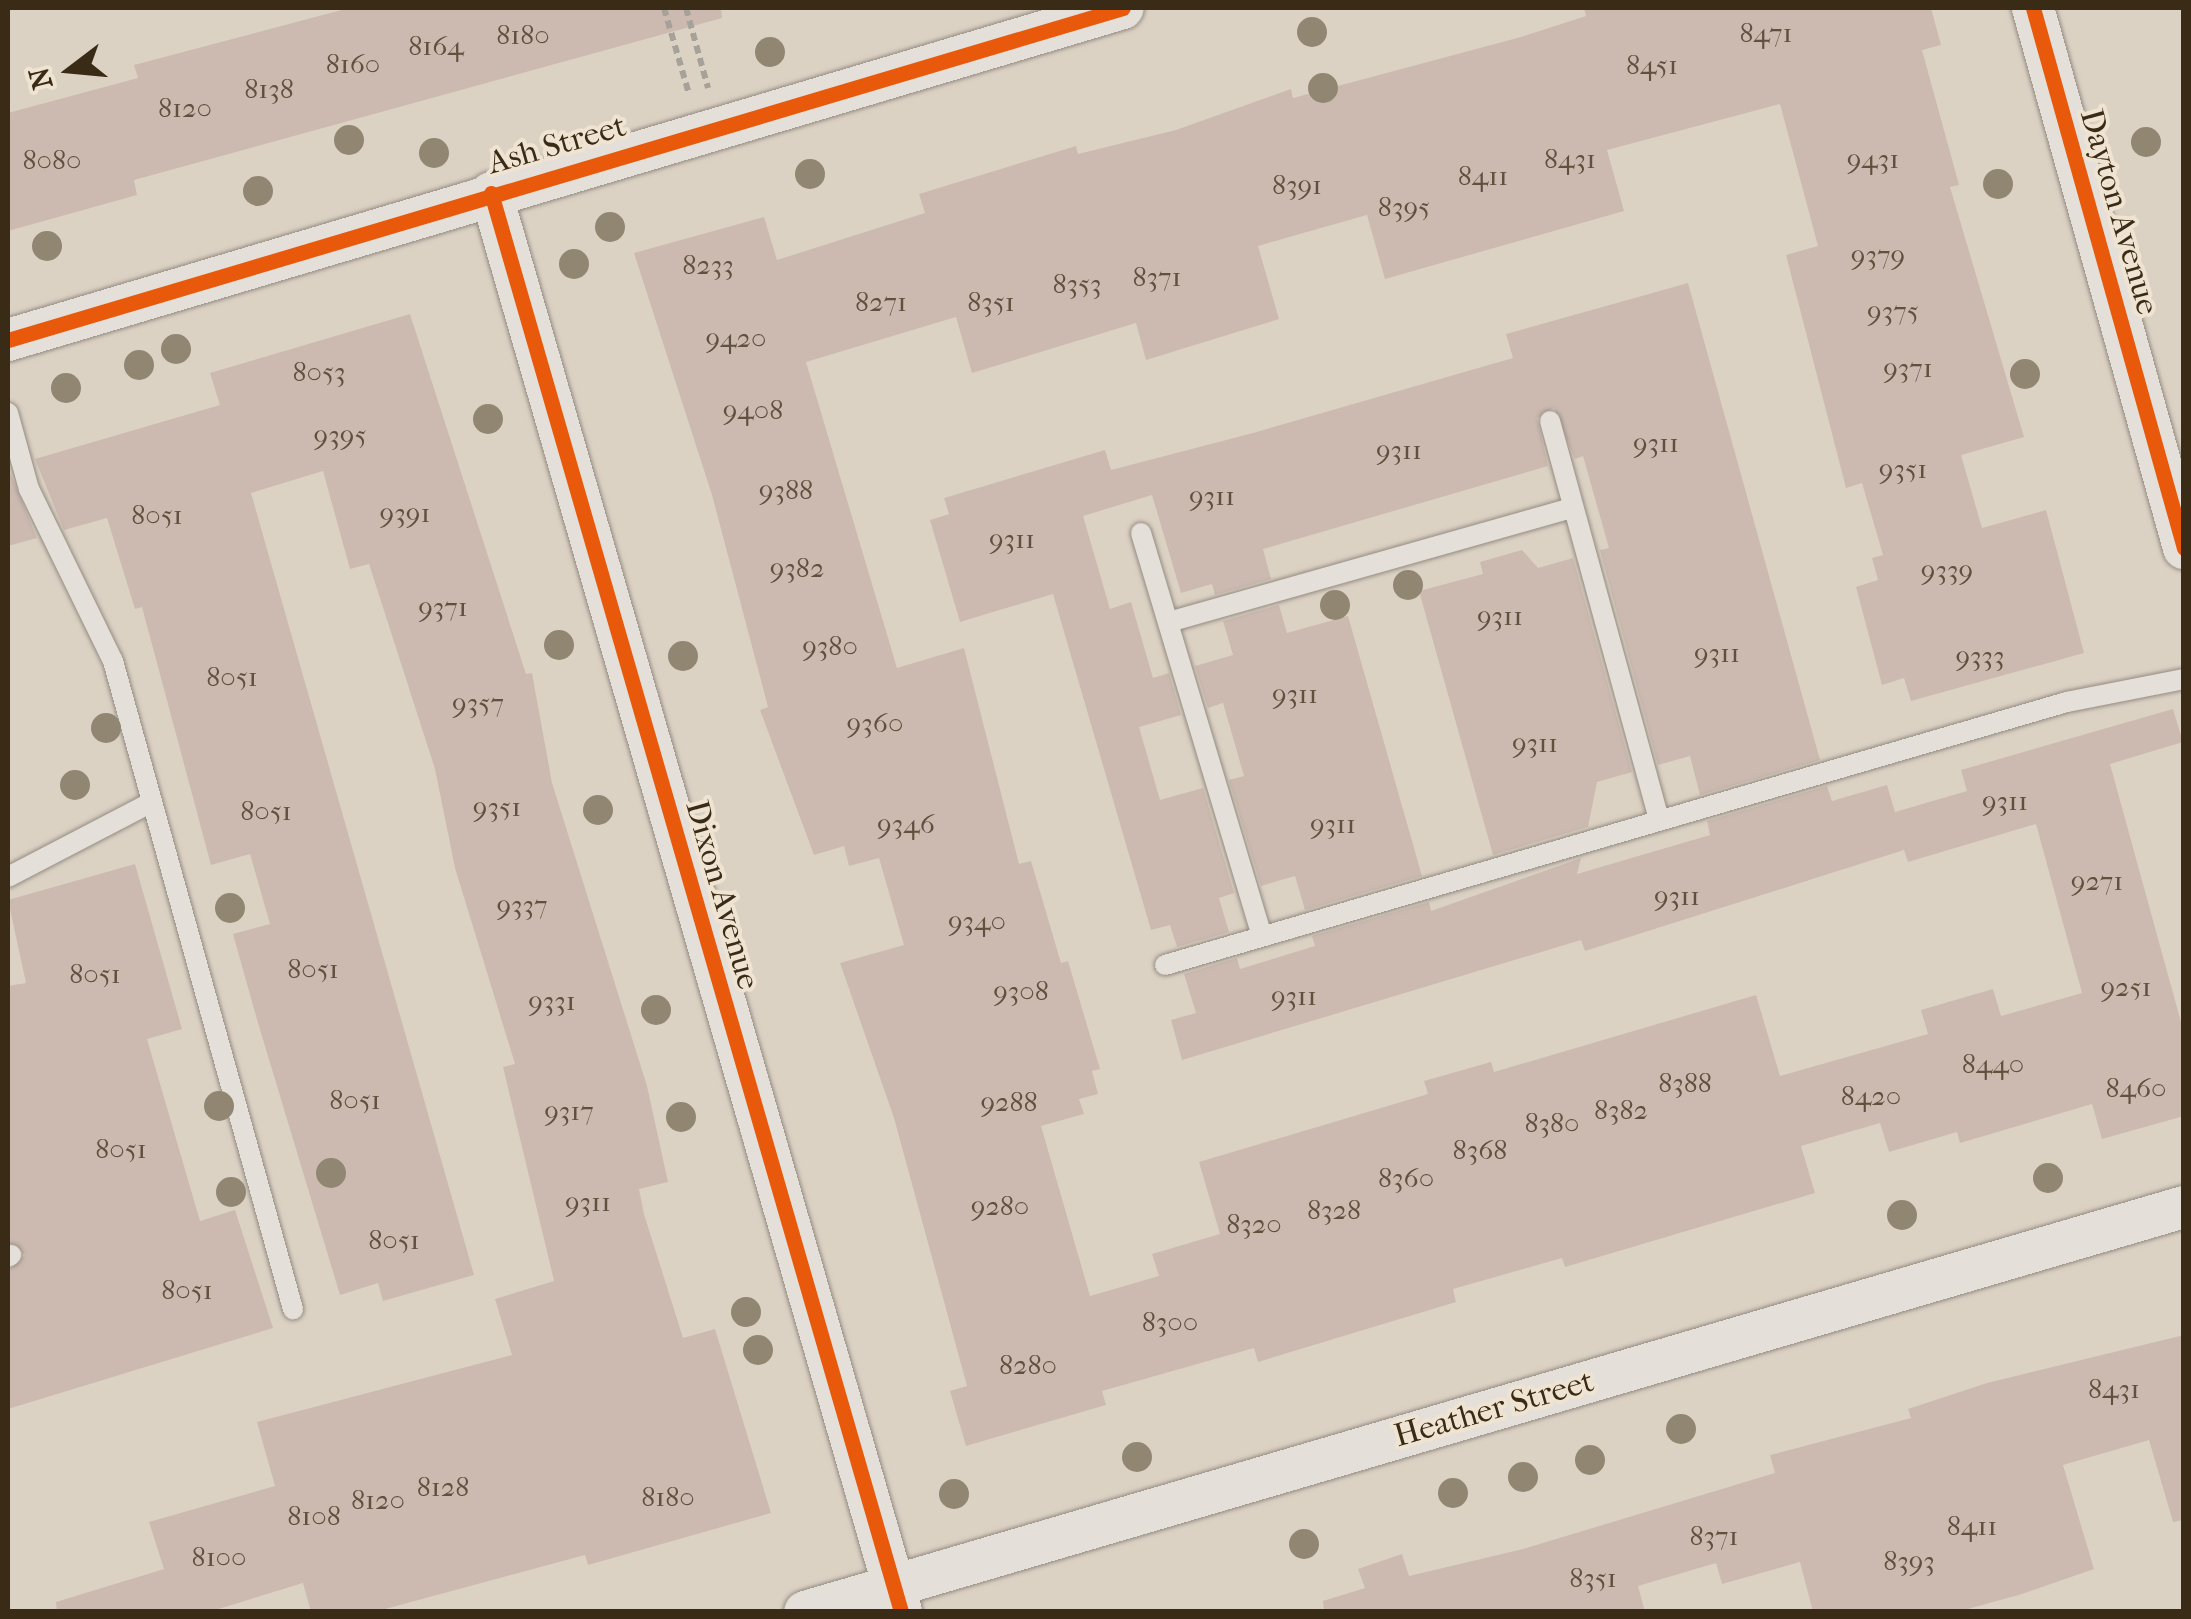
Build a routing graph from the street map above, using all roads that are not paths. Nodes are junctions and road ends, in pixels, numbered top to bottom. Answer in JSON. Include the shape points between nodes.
{"nodes":[{"id":1,"x":1123,"y":8,"type":"edge"},
{"id":2,"x":2033,"y":8,"type":"edge"},
{"id":3,"x":491,"y":193,"type":"junction"},
{"id":4,"x":8,"y":340,"type":"edge"},
{"id":5,"x":8,"y":413,"type":"edge"},
{"id":6,"x":1550,"y":421,"type":"dead end"},
{"id":7,"x":1572,"y":508,"type":"junction"},
{"id":8,"x":1141,"y":533,"type":"dead end"},
{"id":9,"x":2184,"y":548,"type":"edge"},
{"id":10,"x":1169,"y":622,"type":"junction"},
{"id":11,"x":2184,"y":679,"type":"edge"},
{"id":12,"x":148,"y":804,"type":"junction"},
{"id":13,"x":1659,"y":820,"type":"junction"},
{"id":14,"x":8,"y":876,"type":"edge"},
{"id":15,"x":1261,"y":934,"type":"junction"},
{"id":16,"x":1165,"y":965,"type":"dead end"},
{"id":17,"x":2184,"y":1207,"type":"edge"},
{"id":18,"x":293,"y":1309,"type":"dead end"},
{"id":19,"x":898,"y":1598,"type":"edge"},
{"id":20,"x":805,"y":1612,"type":"edge"}],
"edges":[{"from":1,"to":3,"type":"street","name":"Ash Street"},
{"from":2,"to":9,"type":"street","name":"Dayton Avenue"},
{"from":3,"to":4,"type":"street","name":"Ash Street"},
{"from":3,"to":19,"type":"street","name":"Dixon Avenue"},
{"from":5,"to":12,"type":"lane","via":[[29,489],[113,662]]},
{"from":6,"to":7,"type":"lane"},
{"from":7,"to":10,"type":"lane"},
{"from":7,"to":13,"type":"lane"},
{"from":8,"to":10,"type":"lane"},
{"from":10,"to":15,"type":"lane"},
{"from":11,"to":13,"type":"lane","via":[[2067,702]]},
{"from":12,"to":14,"type":"lane"},
{"from":12,"to":18,"type":"lane"},
{"from":13,"to":15,"type":"lane"},
{"from":15,"to":16,"type":"lane"},
{"from":17,"to":19,"type":"street","name":"Heather Street"},
{"from":19,"to":20,"type":"street","name":"Heather Street"}]}
